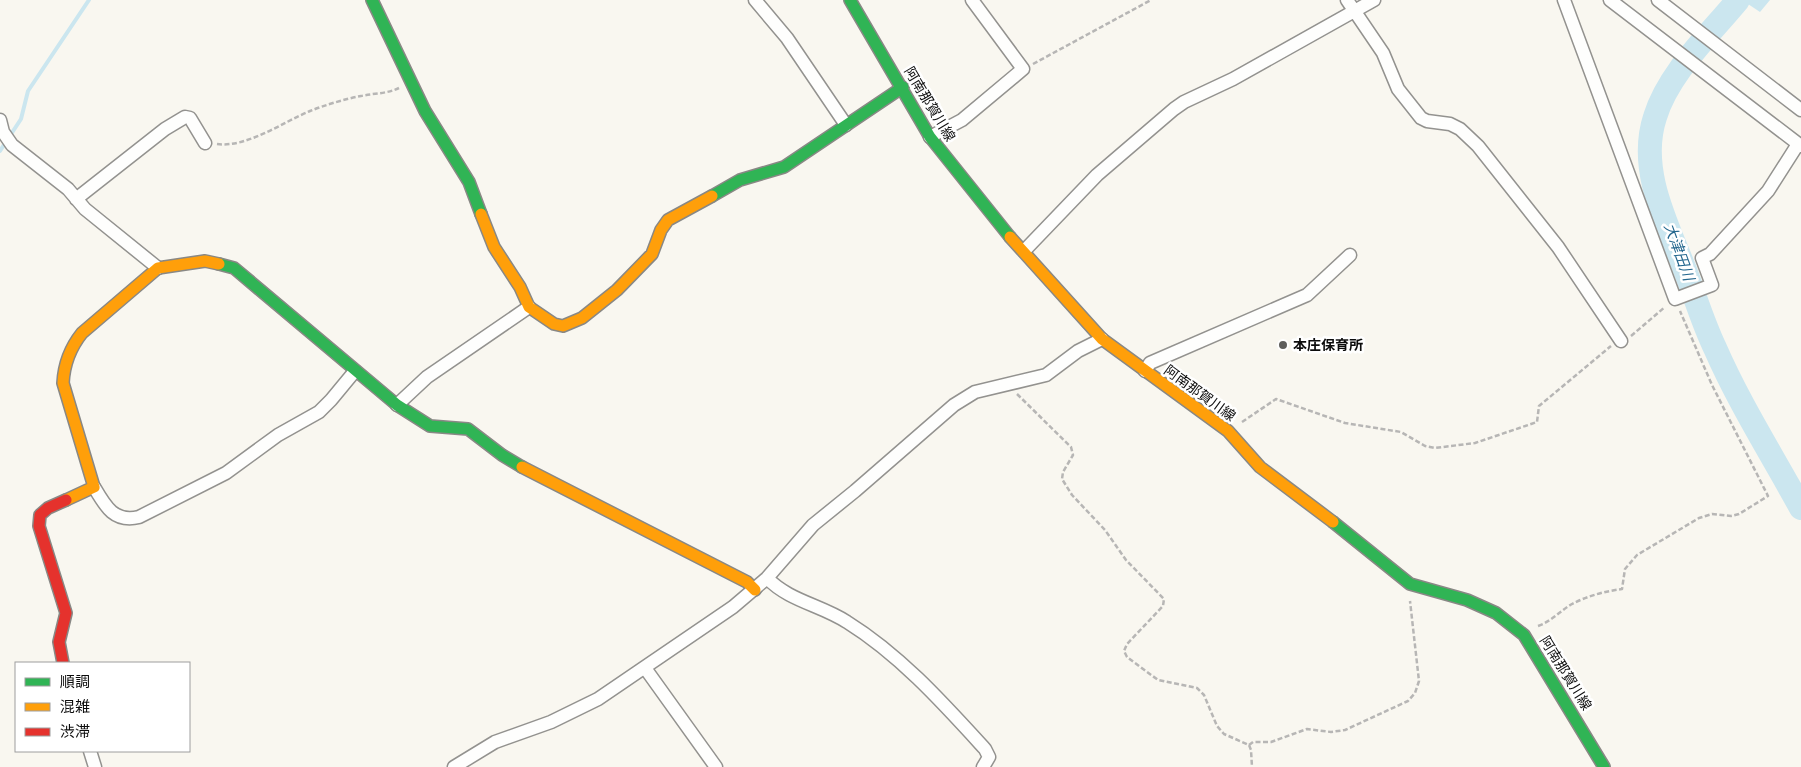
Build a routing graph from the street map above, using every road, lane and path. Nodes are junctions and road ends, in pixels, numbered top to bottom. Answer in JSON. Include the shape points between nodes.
{"nodes":[{"id":1,"x":372,"y":0,"type":"edge"},
{"id":2,"x":756,"y":0,"type":"edge"},
{"id":3,"x":850,"y":0,"type":"edge"},
{"id":4,"x":972,"y":0,"type":"edge"},
{"id":5,"x":1151,"y":0,"type":"edge"},
{"id":6,"x":1347,"y":0,"type":"edge"},
{"id":7,"x":1374,"y":0,"type":"edge"},
{"id":8,"x":1564,"y":0,"type":"edge"},
{"id":9,"x":1610,"y":0,"type":"edge"},
{"id":10,"x":1658,"y":0,"type":"edge"},
{"id":11,"x":1354,"y":13,"type":"junction"},
{"id":12,"x":1023,"y":69,"type":"junction"},
{"id":13,"x":411,"y":82,"type":"junction"},
{"id":14,"x":902,"y":87,"type":"junction"},
{"id":15,"x":1801,"y":110,"type":"edge"},
{"id":16,"x":0,"y":120,"type":"edge"},
{"id":17,"x":846,"y":125,"type":"junction"},
{"id":18,"x":930,"y":137,"type":"junction"},
{"id":19,"x":205,"y":142,"type":"joint"},
{"id":20,"x":1799,"y":145,"type":"edge"},
{"id":21,"x":76,"y":198,"type":"junction"},
{"id":22,"x":1024,"y":251,"type":"junction"},
{"id":23,"x":1350,"y":255,"type":"dead end"},
{"id":24,"x":158,"y":268,"type":"junction"},
{"id":25,"x":1678,"y":298,"type":"junction"},
{"id":26,"x":529,"y":306,"type":"junction"},
{"id":27,"x":1102,"y":339,"type":"junction"},
{"id":28,"x":1621,"y":341,"type":"junction"},
{"id":29,"x":355,"y":371,"type":"junction"},
{"id":30,"x":1145,"y":371,"type":"junction"},
{"id":31,"x":1010,"y":384,"type":"junction"},
{"id":32,"x":397,"y":405,"type":"junction"},
{"id":33,"x":1228,"y":431,"type":"junction"},
{"id":34,"x":94,"y":487,"type":"junction"},
{"id":35,"x":767,"y":578,"type":"junction"},
{"id":36,"x":1410,"y":584,"type":"junction"},
{"id":37,"x":755,"y":590,"type":"junction"},
{"id":38,"x":1524,"y":635,"type":"junction"},
{"id":39,"x":63,"y":662,"type":"edge"},
{"id":40,"x":645,"y":668,"type":"junction"},
{"id":41,"x":1249,"y":745,"type":"junction"},
{"id":42,"x":90,"y":752,"type":"edge"},
{"id":43,"x":95,"y":767,"type":"edge"},
{"id":44,"x":454,"y":767,"type":"edge"},
{"id":45,"x":716,"y":767,"type":"edge"},
{"id":46,"x":983,"y":767,"type":"edge"},
{"id":47,"x":1252,"y":767,"type":"edge"},
{"id":48,"x":1604,"y":767,"type":"edge"}],
"edges":[{"from":1,"to":13,"type":"street"},
{"from":2,"to":17,"type":"street","via":[[787,38]]},
{"from":3,"to":14,"type":"street","name":"阿南那賀川線"},
{"from":4,"to":12,"type":"street"},
{"from":5,"to":12,"type":"path"},
{"from":6,"to":11,"type":"street"},
{"from":7,"to":11,"type":"street"},
{"from":8,"to":25,"type":"street"},
{"from":9,"to":20,"type":"street"},
{"from":10,"to":15,"type":"street"},
{"from":11,"to":22,"type":"street","via":[[1174,109],[1098,175]]},
{"from":11,"to":28,"type":"street","via":[[1383,53],[1398,89],[1421,118],[1450,124],[1478,146],[1558,248]]},
{"from":12,"to":18,"type":"street","via":[[962,120]]},
{"from":13,"to":19,"type":"path","via":[[388,93],[362,96],[311,111],[268,132],[241,140],[221,144]]},
{"from":13,"to":26,"type":"street","via":[[469,182],[494,247]]},
{"from":14,"to":17,"type":"street"},
{"from":14,"to":18,"type":"street","name":"阿南那賀川線"},
{"from":16,"to":21,"type":"street","via":[[12,145]]},
{"from":17,"to":26,"type":"street","via":[[784,167],[740,180],[668,220],[652,254],[617,290],[574,323],[554,324]]},
{"from":18,"to":22,"type":"street","name":"阿南那賀川線","via":[[992,217]]},
{"from":19,"to":21,"type":"street","via":[[190,118],[184,117]]},
{"from":20,"to":25,"type":"street","via":[[1760,202],[1710,254],[1702,258],[1712,285]]},
{"from":21,"to":24,"type":"street","via":[[85,209]]},
{"from":22,"to":27,"type":"street","name":"阿南那賀川線"},
{"from":23,"to":30,"type":"street","via":[[1307,295],[1150,363]]},
{"from":24,"to":29,"type":"street","via":[[205,261],[234,268]]},
{"from":24,"to":34,"type":"street","via":[[82,333],[73,344],[64,370],[63,383],[69,410]]},
{"from":25,"to":28,"type":"path"},
{"from":25,"to":38,"type":"path","via":[[1712,385],[1768,496],[1739,514],[1712,514],[1699,518],[1637,555],[1625,569],[1622,589],[1571,605],[1551,621]]},
{"from":26,"to":32,"type":"street","via":[[427,377]]},
{"from":27,"to":30,"type":"street","name":"阿南那賀川線"},
{"from":27,"to":31,"type":"street","via":[[1078,351],[1046,375]]},
{"from":28,"to":33,"type":"path","via":[[1539,406],[1537,422],[1475,443],[1436,448],[1425,446],[1401,432],[1345,422],[1276,400]]},
{"from":29,"to":32,"type":"street"},
{"from":29,"to":34,"type":"street","via":[[318,412],[278,435],[226,473],[139,516],[128,520],[115,515],[105,506]]},
{"from":30,"to":33,"type":"street","name":"阿南那賀川線"},
{"from":31,"to":35,"type":"street","via":[[975,392],[954,405],[813,524]]},
{"from":31,"to":41,"type":"path","via":[[1071,447],[1073,455],[1062,478],[1072,495],[1105,530],[1126,560],[1164,599],[1162,606],[1127,644],[1126,657],[1158,680],[1197,688],[1224,734]]},
{"from":32,"to":37,"type":"street","via":[[430,426],[468,429],[502,455],[539,476],[748,582]]},
{"from":33,"to":36,"type":"street","name":"阿南那賀川線","via":[[1281,485],[1347,532]]},
{"from":34,"to":39,"type":"street","via":[[48,508],[40,515],[39,526],[66,613],[67,625],[59,643]]},
{"from":35,"to":37,"type":"street"},
{"from":35,"to":46,"type":"street","via":[[787,594],[846,621],[922,682],[985,749],[989,757]]},
{"from":36,"to":38,"type":"street","name":"阿南那賀川線","via":[[1474,603],[1496,613]]},
{"from":36,"to":41,"type":"path","via":[[1419,681],[1408,701],[1345,730],[1307,729],[1271,742]]},
{"from":37,"to":40,"type":"street"},
{"from":38,"to":48,"type":"street","name":"阿南那賀川線"},
{"from":40,"to":44,"type":"street","via":[[598,699],[551,722],[494,742]]},
{"from":40,"to":45,"type":"street"},
{"from":41,"to":47,"type":"path"},
{"from":42,"to":43,"type":"street"}]}
